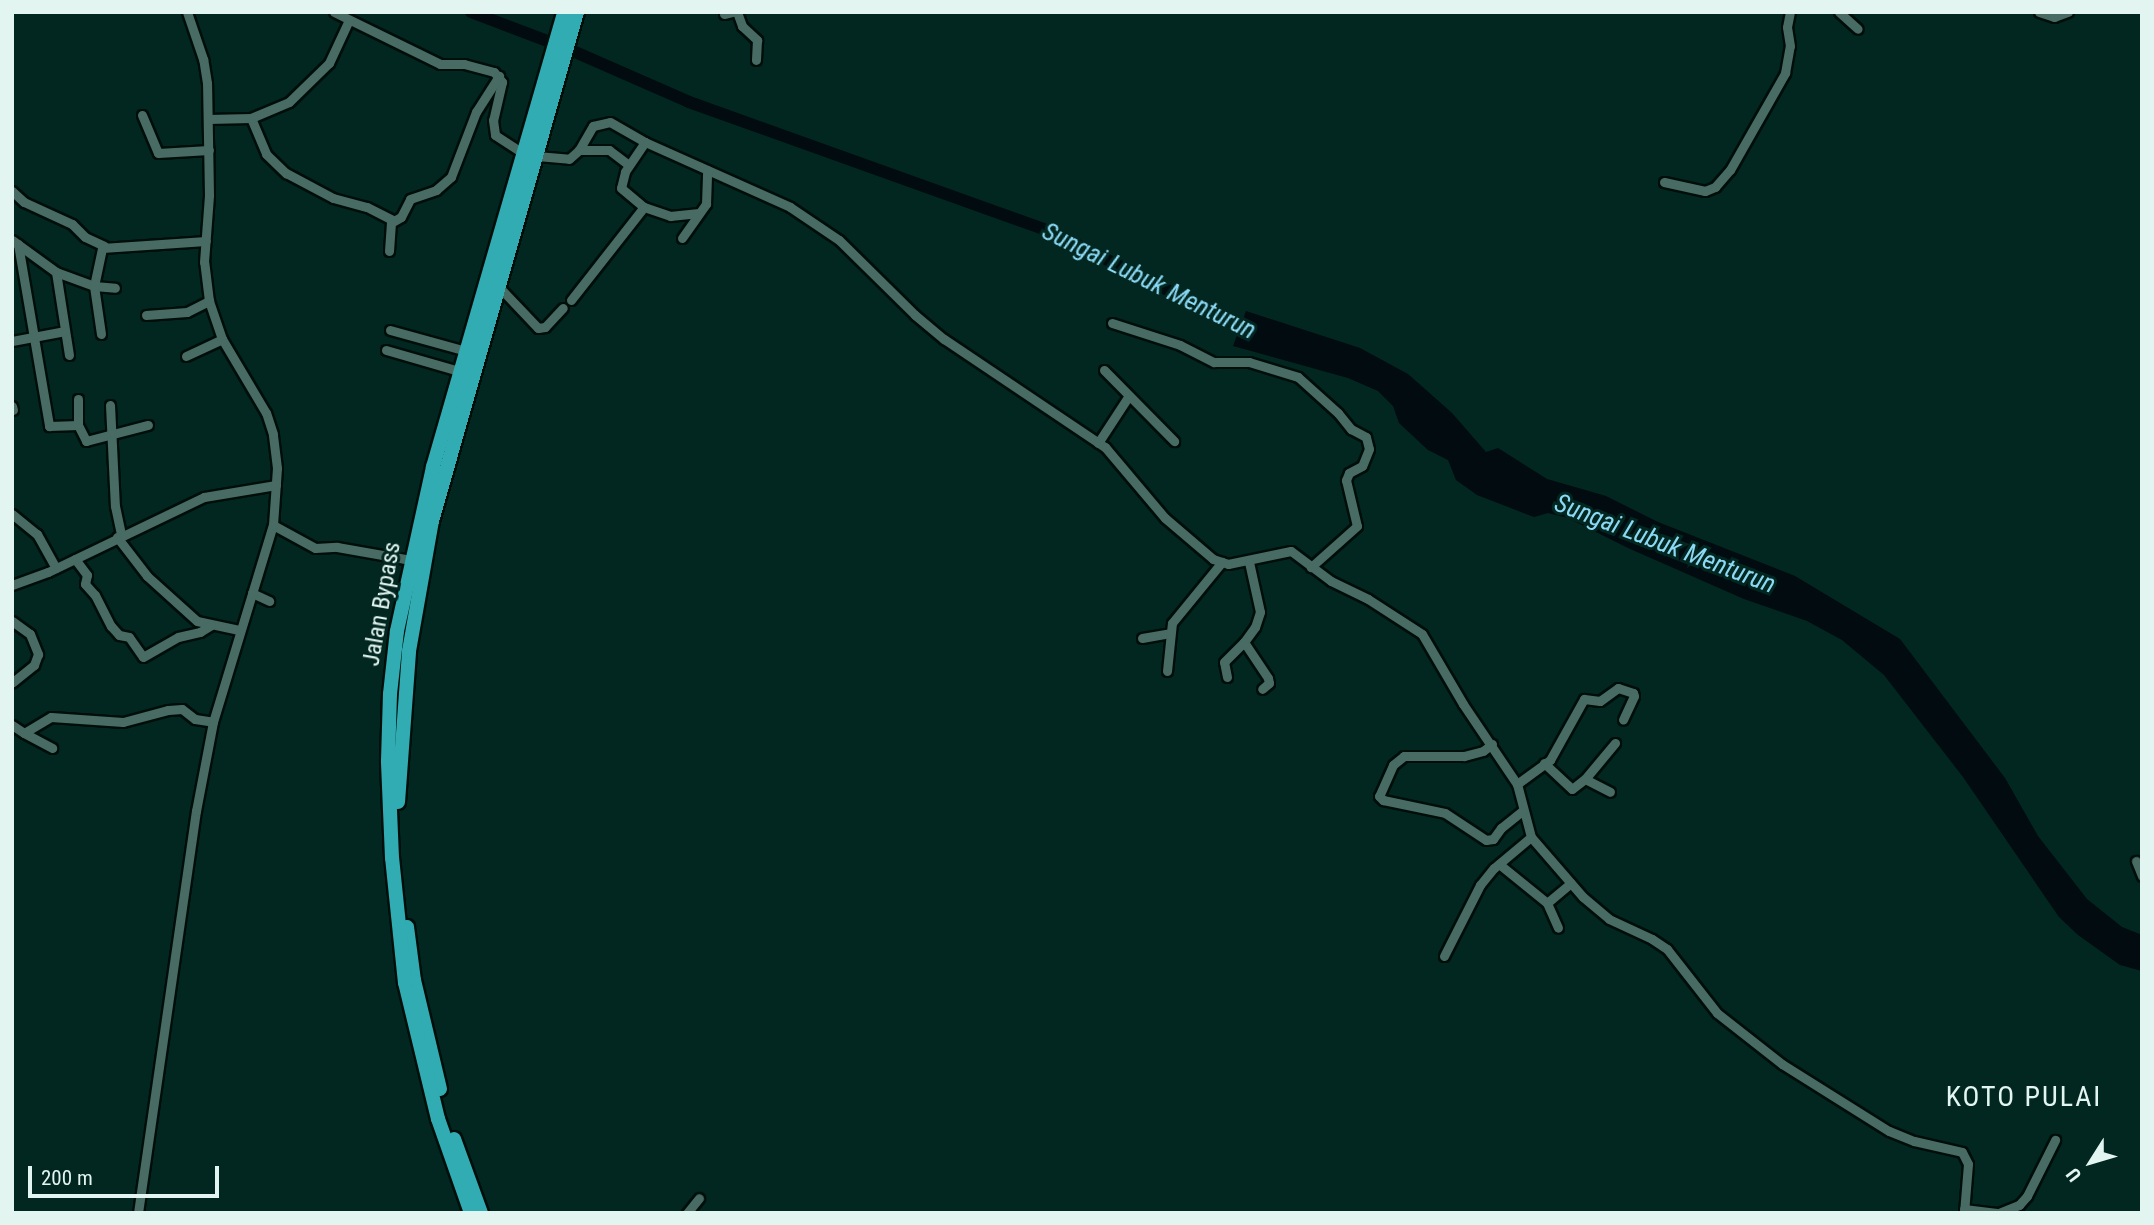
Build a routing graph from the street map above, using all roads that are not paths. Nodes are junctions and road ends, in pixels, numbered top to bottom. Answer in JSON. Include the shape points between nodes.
{"nodes":[{"id":1,"x":187,"y":12,"type":"edge"},
{"id":2,"x":334,"y":12,"type":"edge"},
{"id":3,"x":564,"y":12,"type":"edge"},
{"id":4,"x":577,"y":12,"type":"edge"},
{"id":5,"x":1790,"y":12,"type":"edge"},
{"id":6,"x":1839,"y":12,"type":"edge"},
{"id":7,"x":2039,"y":12,"type":"edge"},
{"id":8,"x":2068,"y":12,"type":"edge"},
{"id":9,"x":731,"y":13,"type":"edge"},
{"id":10,"x":349,"y":20,"type":"junction"},
{"id":11,"x":1858,"y":29,"type":"dead end"},
{"id":12,"x":756,"y":60,"type":"dead end"},
{"id":13,"x":499,"y":76,"type":"junction"},
{"id":14,"x":547,"y":89,"type":"junction"},
{"id":15,"x":142,"y":115,"type":"dead end"},
{"id":16,"x":208,"y":118,"type":"junction"},
{"id":17,"x":251,"y":118,"type":"junction"},
{"id":18,"x":645,"y":142,"type":"junction"},
{"id":19,"x":209,"y":150,"type":"junction"},
{"id":20,"x":579,"y":150,"type":"junction"},
{"id":21,"x":530,"y":155,"type":"junction"},
{"id":22,"x":629,"y":165,"type":"junction"},
{"id":23,"x":707,"y":170,"type":"junction"},
{"id":24,"x":1664,"y":182,"type":"dead end"},
{"id":25,"x":12,"y":191,"type":"edge"},
{"id":26,"x":644,"y":207,"type":"junction"},
{"id":27,"x":699,"y":214,"type":"junction"},
{"id":28,"x":391,"y":220,"type":"junction"},
{"id":29,"x":682,"y":238,"type":"dead end"},
{"id":30,"x":15,"y":242,"type":"edge"},
{"id":31,"x":206,"y":242,"type":"junction"},
{"id":32,"x":104,"y":246,"type":"junction"},
{"id":33,"x":389,"y":251,"type":"dead end"},
{"id":34,"x":56,"y":272,"type":"junction"},
{"id":35,"x":94,"y":286,"type":"junction"},
{"id":36,"x":115,"y":288,"type":"dead end"},
{"id":37,"x":500,"y":288,"type":"junction"},
{"id":38,"x":571,"y":300,"type":"dead end"},
{"id":39,"x":209,"y":301,"type":"junction"},
{"id":40,"x":564,"y":308,"type":"dead end"},
{"id":41,"x":146,"y":315,"type":"dead end"},
{"id":42,"x":1112,"y":323,"type":"dead end"},
{"id":43,"x":390,"y":330,"type":"dead end"},
{"id":44,"x":65,"y":331,"type":"junction"},
{"id":45,"x":101,"y":334,"type":"dead end"},
{"id":46,"x":33,"y":337,"type":"junction"},
{"id":47,"x":222,"y":339,"type":"junction"},
{"id":48,"x":12,"y":341,"type":"edge"},
{"id":49,"x":386,"y":350,"type":"dead end"},
{"id":50,"x":466,"y":351,"type":"junction"},
{"id":51,"x":69,"y":355,"type":"dead end"},
{"id":52,"x":186,"y":356,"type":"dead end"},
{"id":53,"x":1104,"y":370,"type":"dead end"},
{"id":54,"x":462,"y":372,"type":"junction"},
{"id":55,"x":1128,"y":397,"type":"junction"},
{"id":56,"x":78,"y":399,"type":"dead end"},
{"id":57,"x":110,"y":405,"type":"dead end"},
{"id":58,"x":78,"y":425,"type":"junction"},
{"id":59,"x":148,"y":425,"type":"dead end"},
{"id":60,"x":111,"y":435,"type":"junction"},
{"id":61,"x":1174,"y":441,"type":"dead end"},
{"id":62,"x":1098,"y":443,"type":"junction"},
{"id":63,"x":440,"y":464,"type":"junction"},
{"id":64,"x":276,"y":485,"type":"junction"},
{"id":65,"x":12,"y":514,"type":"edge"},
{"id":66,"x":273,"y":525,"type":"junction"},
{"id":67,"x":119,"y":536,"type":"junction"},
{"id":68,"x":75,"y":559,"type":"junction"},
{"id":69,"x":411,"y":560,"type":"junction"},
{"id":70,"x":1222,"y":562,"type":"junction"},
{"id":71,"x":1249,"y":562,"type":"junction"},
{"id":72,"x":1311,"y":567,"type":"junction"},
{"id":73,"x":56,"y":568,"type":"junction"},
{"id":74,"x":14,"y":582,"type":"edge"},
{"id":75,"x":251,"y":593,"type":"junction"},
{"id":76,"x":269,"y":601,"type":"dead end"},
{"id":77,"x":12,"y":621,"type":"edge"},
{"id":78,"x":211,"y":625,"type":"junction"},
{"id":79,"x":239,"y":630,"type":"junction"},
{"id":80,"x":1169,"y":633,"type":"junction"},
{"id":81,"x":1142,"y":638,"type":"dead end"},
{"id":82,"x":1244,"y":642,"type":"junction"},
{"id":83,"x":1167,"y":671,"type":"dead end"},
{"id":84,"x":1227,"y":677,"type":"dead end"},
{"id":85,"x":12,"y":683,"type":"edge"},
{"id":86,"x":1262,"y":689,"type":"dead end"},
{"id":87,"x":1623,"y":720,"type":"dead end"},
{"id":88,"x":213,"y":722,"type":"junction"},
{"id":89,"x":12,"y":725,"type":"edge"},
{"id":90,"x":23,"y":733,"type":"junction"},
{"id":91,"x":1615,"y":743,"type":"dead end"},
{"id":92,"x":1492,"y":744,"type":"junction"},
{"id":93,"x":52,"y":748,"type":"dead end"},
{"id":94,"x":1544,"y":763,"type":"junction"},
{"id":95,"x":1585,"y":779,"type":"junction"},
{"id":96,"x":1517,"y":784,"type":"junction"},
{"id":97,"x":1609,"y":792,"type":"dead end"},
{"id":98,"x":1522,"y":810,"type":"junction"},
{"id":99,"x":1531,"y":837,"type":"junction"},
{"id":100,"x":2136,"y":861,"type":"dead end"},
{"id":101,"x":1499,"y":864,"type":"junction"},
{"id":102,"x":2142,"y":876,"type":"edge"},
{"id":103,"x":1571,"y":883,"type":"junction"},
{"id":104,"x":1547,"y":903,"type":"junction"},
{"id":105,"x":1558,"y":928,"type":"dead end"},
{"id":106,"x":1444,"y":956,"type":"dead end"},
{"id":107,"x":2055,"y":1140,"type":"dead end"},
{"id":108,"x":699,"y":1198,"type":"dead end"},
{"id":109,"x":1964,"y":1211,"type":"edge"},
{"id":110,"x":138,"y":1213,"type":"edge"},
{"id":111,"x":471,"y":1213,"type":"edge"},
{"id":112,"x":481,"y":1213,"type":"edge"},
{"id":113,"x":687,"y":1213,"type":"edge"},
{"id":114,"x":1998,"y":1213,"type":"edge"}],
"edges":[{"from":1,"to":16,"type":"street","via":[[203,59]]},
{"from":2,"to":10,"type":"street"},
{"from":3,"to":14,"type":"highway","name":"Jalan Bypass"},
{"from":4,"to":14,"type":"highway","name":"Jalan Bypass"},
{"from":5,"to":24,"type":"street","via":[[1786,73],[1730,170],[1705,191]]},
{"from":6,"to":11,"type":"street"},
{"from":7,"to":8,"type":"street","via":[[2054,17]]},
{"from":9,"to":12,"type":"street","via":[[757,40]]},
{"from":10,"to":13,"type":"street","via":[[440,64],[471,66]]},
{"from":10,"to":17,"type":"street","via":[[329,63],[315,80],[289,102]]},
{"from":13,"to":21,"type":"street","via":[[502,85],[493,128],[498,139]]},
{"from":13,"to":28,"type":"street","via":[[476,112],[452,177],[436,190],[410,199],[401,217]]},
{"from":14,"to":21,"type":"highway","name":"Jalan Bypass"},
{"from":15,"to":19,"type":"street","via":[[158,153]]},
{"from":16,"to":17,"type":"street"},
{"from":16,"to":19,"type":"street"},
{"from":17,"to":28,"type":"street","via":[[266,154],[277,167],[333,198],[367,207]]},
{"from":18,"to":20,"type":"street","via":[[602,122],[589,130]]},
{"from":18,"to":22,"type":"street"},
{"from":18,"to":23,"type":"street"},
{"from":19,"to":31,"type":"street"},
{"from":20,"to":21,"type":"street","via":[[569,159]]},
{"from":20,"to":22,"type":"street","via":[[603,148]]},
{"from":21,"to":37,"type":"highway","name":"Jalan Bypass"},
{"from":21,"to":50,"type":"highway","name":"Jalan Bypass"},
{"from":22,"to":26,"type":"street","via":[[621,188]]},
{"from":23,"to":27,"type":"street","via":[[708,199]]},
{"from":23,"to":62,"type":"street","via":[[816,222],[944,339]]},
{"from":25,"to":32,"type":"street"},
{"from":26,"to":27,"type":"street","via":[[670,216]]},
{"from":26,"to":38,"type":"street"},
{"from":27,"to":29,"type":"street"},
{"from":28,"to":33,"type":"street"},
{"from":30,"to":34,"type":"street"},
{"from":30,"to":46,"type":"street"},
{"from":31,"to":32,"type":"street"},
{"from":31,"to":39,"type":"street"},
{"from":32,"to":35,"type":"street","via":[[99,251]]},
{"from":34,"to":35,"type":"street"},
{"from":34,"to":44,"type":"street"},
{"from":35,"to":36,"type":"street"},
{"from":35,"to":45,"type":"street"},
{"from":37,"to":40,"type":"street","via":[[538,328]]},
{"from":37,"to":63,"type":"highway","name":"Jalan Bypass"},
{"from":39,"to":41,"type":"street","via":[[187,312]]},
{"from":39,"to":47,"type":"street"},
{"from":42,"to":72,"type":"street","via":[[1180,345],[1214,362],[1249,362],[1298,377],[1350,429],[1366,437],[1369,449],[1362,466],[1346,480],[1357,526]]},
{"from":43,"to":50,"type":"street"},
{"from":44,"to":46,"type":"street"},
{"from":44,"to":51,"type":"street"},
{"from":46,"to":48,"type":"street"},
{"from":46,"to":58,"type":"street","via":[[49,426]]},
{"from":47,"to":52,"type":"street"},
{"from":47,"to":64,"type":"street","via":[[266,413],[275,448]]},
{"from":49,"to":54,"type":"street"},
{"from":50,"to":54,"type":"highway","name":"Jalan Bypass"},
{"from":53,"to":55,"type":"street"},
{"from":54,"to":63,"type":"highway","name":"Jalan Bypass"},
{"from":55,"to":61,"type":"street"},
{"from":55,"to":62,"type":"street"},
{"from":56,"to":58,"type":"street"},
{"from":57,"to":60,"type":"street"},
{"from":58,"to":60,"type":"street","via":[[85,441]]},
{"from":59,"to":60,"type":"street"},
{"from":60,"to":67,"type":"street"},
{"from":62,"to":70,"type":"street","via":[[1178,532]]},
{"from":63,"to":69,"type":"highway","name":"Jalan Bypass"},
{"from":63,"to":112,"type":"highway","name":"Jalan Bypass","via":[[408,660],[399,772],[400,857],[414,980],[430,1054]]},
{"from":64,"to":66,"type":"street"},
{"from":64,"to":67,"type":"street","via":[[204,497]]},
{"from":65,"to":73,"type":"street","via":[[37,534]]},
{"from":66,"to":69,"type":"street","via":[[315,548],[337,547]]},
{"from":66,"to":75,"type":"street"},
{"from":67,"to":68,"type":"street"},
{"from":67,"to":78,"type":"street","via":[[147,576],[197,621]]},
{"from":68,"to":73,"type":"street"},
{"from":68,"to":78,"type":"street","via":[[111,626],[129,638],[143,657]]},
{"from":69,"to":111,"type":"highway","name":"Jalan Bypass","via":[[397,631],[388,750],[400,952],[422,1063]]},
{"from":70,"to":71,"type":"street"},
{"from":70,"to":80,"type":"street","via":[[1180,610]]},
{"from":71,"to":72,"type":"street","via":[[1289,550]]},
{"from":71,"to":82,"type":"street","via":[[1260,612]]},
{"from":72,"to":92,"type":"street","via":[[1422,634]]},
{"from":73,"to":74,"type":"street"},
{"from":75,"to":76,"type":"street"},
{"from":75,"to":79,"type":"street"},
{"from":77,"to":85,"type":"street","via":[[30,634],[38,654],[34,665]]},
{"from":78,"to":79,"type":"street"},
{"from":79,"to":88,"type":"street"},
{"from":80,"to":81,"type":"street"},
{"from":80,"to":83,"type":"street"},
{"from":82,"to":84,"type":"street","via":[[1224,661]]},
{"from":82,"to":86,"type":"street","via":[[1268,678]]},
{"from":87,"to":94,"type":"street","via":[[1633,693],[1618,688],[1600,701],[1584,699],[1552,757]]},
{"from":88,"to":90,"type":"street","via":[[194,719],[181,709],[168,709],[123,722],[51,717]]},
{"from":88,"to":110,"type":"street","via":[[187,866]]},
{"from":89,"to":90,"type":"street"},
{"from":90,"to":93,"type":"street"},
{"from":91,"to":95,"type":"street"},
{"from":92,"to":96,"type":"street"},
{"from":92,"to":98,"type":"street","via":[[1464,757],[1404,757],[1393,765],[1379,796],[1445,813],[1486,840],[1493,839]]},
{"from":94,"to":95,"type":"street","via":[[1570,789]]},
{"from":94,"to":96,"type":"street"},
{"from":95,"to":97,"type":"street"},
{"from":96,"to":98,"type":"street"},
{"from":98,"to":99,"type":"street"},
{"from":99,"to":101,"type":"street"},
{"from":99,"to":103,"type":"street"},
{"from":100,"to":102,"type":"street"},
{"from":101,"to":104,"type":"street"},
{"from":101,"to":106,"type":"street","via":[[1469,901]]},
{"from":103,"to":104,"type":"street"},
{"from":103,"to":109,"type":"street","via":[[1609,919],[1667,949],[1717,1013],[1783,1064],[1889,1130],[1962,1152],[1968,1164]]},
{"from":104,"to":105,"type":"street"},
{"from":107,"to":114,"type":"street","via":[[2020,1205]]},
{"from":108,"to":113,"type":"street"},
{"from":109,"to":114,"type":"street"}]}
